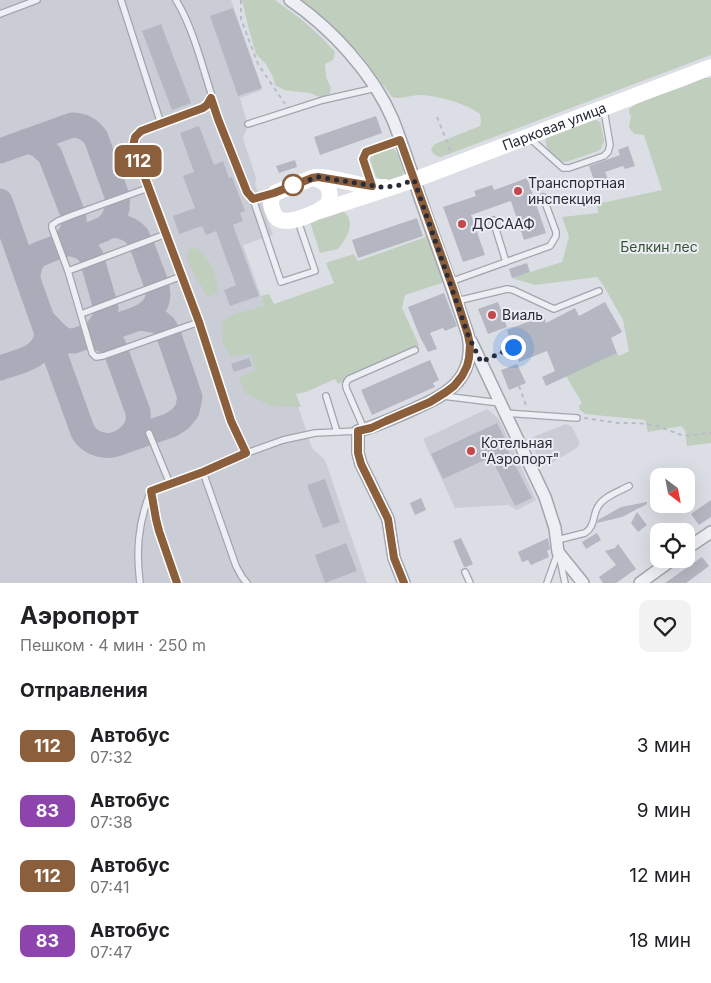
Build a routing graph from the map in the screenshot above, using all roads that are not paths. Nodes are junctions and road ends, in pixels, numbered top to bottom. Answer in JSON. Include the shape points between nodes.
{"nodes":[{"id":1,"x":37,"y":0,"type":"edge"},
{"id":2,"x":121,"y":0,"type":"edge"},
{"id":3,"x":176,"y":0,"type":"edge"},
{"id":4,"x":290,"y":0,"type":"edge"},
{"id":5,"x":0,"y":14,"type":"edge"},
{"id":6,"x":711,"y":67,"type":"edge"},
{"id":7,"x":376,"y":88,"type":"junction"},
{"id":8,"x":211,"y":98,"type":"junction"},
{"id":9,"x":604,"y":108,"type":"junction"},
{"id":10,"x":161,"y":124,"type":"junction"},
{"id":11,"x":248,"y":124,"type":"dead end"},
{"id":12,"x":523,"y":138,"type":"junction"},
{"id":13,"x":400,"y":140,"type":"junction"},
{"id":14,"x":312,"y":178,"type":"junction"},
{"id":15,"x":414,"y":180,"type":"junction"},
{"id":16,"x":372,"y":186,"type":"junction"},
{"id":17,"x":397,"y":186,"type":"junction"},
{"id":18,"x":148,"y":188,"type":"junction"},
{"id":19,"x":274,"y":193,"type":"junction"},
{"id":20,"x":543,"y":197,"type":"dead end"},
{"id":21,"x":253,"y":199,"type":"junction"},
{"id":22,"x":320,"y":211,"type":"junction"},
{"id":23,"x":297,"y":219,"type":"junction"},
{"id":24,"x":493,"y":220,"type":"dead end"},
{"id":25,"x":166,"y":234,"type":"junction"},
{"id":26,"x":506,"y":262,"type":"junction"},
{"id":27,"x":68,"y":271,"type":"junction"},
{"id":28,"x":182,"y":276,"type":"junction"},
{"id":29,"x":450,"y":282,"type":"junction"},
{"id":30,"x":599,"y":291,"type":"dead end"},
{"id":31,"x":457,"y":301,"type":"junction"},
{"id":32,"x":81,"y":314,"type":"junction"},
{"id":33,"x":199,"y":322,"type":"junction"},
{"id":34,"x":468,"y":335,"type":"junction"},
{"id":35,"x":415,"y":350,"type":"dead end"},
{"id":36,"x":326,"y":396,"type":"dead end"},
{"id":37,"x":441,"y":396,"type":"junction"},
{"id":38,"x":503,"y":408,"type":"junction"},
{"id":39,"x":577,"y":418,"type":"road end"},
{"id":40,"x":361,"y":430,"type":"junction"},
{"id":41,"x":337,"y":432,"type":"junction"},
{"id":42,"x":149,"y":433,"type":"dead end"},
{"id":43,"x":246,"y":453,"type":"junction"},
{"id":44,"x":203,"y":472,"type":"junction"},
{"id":45,"x":170,"y":484,"type":"junction"},
{"id":46,"x":629,"y":486,"type":"dead end"},
{"id":47,"x":151,"y":491,"type":"junction"},
{"id":48,"x":711,"y":532,"type":"edge"},
{"id":49,"x":695,"y":544,"type":"edge"},
{"id":50,"x":557,"y":546,"type":"junction"},
{"id":51,"x":661,"y":568,"type":"edge"},
{"id":52,"x":465,"y":572,"type":"dead end"},
{"id":53,"x":140,"y":583,"type":"edge"},
{"id":54,"x":177,"y":583,"type":"edge"},
{"id":55,"x":246,"y":583,"type":"edge"},
{"id":56,"x":404,"y":583,"type":"edge"},
{"id":57,"x":470,"y":583,"type":"edge"},
{"id":58,"x":547,"y":583,"type":"edge"},
{"id":59,"x":566,"y":583,"type":"edge"},
{"id":60,"x":583,"y":583,"type":"edge"},
{"id":61,"x":640,"y":583,"type":"edge"}],
"edges":[{"from":1,"to":5,"type":"lane"},
{"from":2,"to":10,"type":"lane"},
{"from":3,"to":8,"type":"lane","via":[[190,28]]},
{"from":4,"to":7,"type":"street","via":[[346,50]]},
{"from":6,"to":9,"type":"main road","name":"Парковая улица"},
{"from":7,"to":11,"type":"lane","via":[[323,100]]},
{"from":7,"to":13,"type":"street"},
{"from":8,"to":10,"type":"lane","via":[[203,108]]},
{"from":8,"to":21,"type":"lane","via":[[247,192]]},
{"from":9,"to":12,"type":"main road","name":"Парковая улица"},
{"from":9,"to":12,"type":"lane","via":[[610,145],[604,156],[563,168],[534,142]]},
{"from":10,"to":18,"type":"lane","via":[[141,131],[134,141]]},
{"from":12,"to":15,"type":"main road","name":"Парковая улица"},
{"from":13,"to":15,"type":"street"},
{"from":13,"to":16,"type":"lane","via":[[366,152],[363,159]]},
{"from":14,"to":16,"type":"main road"},
{"from":14,"to":19,"type":"main road"},
{"from":14,"to":22,"type":"main road","via":[[322,180],[330,194],[328,204]]},
{"from":15,"to":17,"type":"main road","name":"Парковая улица"},
{"from":15,"to":29,"type":"street"},
{"from":16,"to":17,"type":"main road"},
{"from":17,"to":22,"type":"main road","name":"Парковая улица"},
{"from":18,"to":25,"type":"lane"},
{"from":18,"to":27,"type":"lane","via":[[52,225]]},
{"from":19,"to":21,"type":"lane"},
{"from":19,"to":23,"type":"main road","via":[[270,202],[277,218],[282,221]]},
{"from":20,"to":26,"type":"lane","via":[[556,236],[550,246]]},
{"from":21,"to":23,"type":"lane","via":[[281,282],[315,271]]},
{"from":22,"to":23,"type":"main road","name":"Парковая улица"},
{"from":24,"to":26,"type":"lane"},
{"from":25,"to":27,"type":"lane"},
{"from":25,"to":28,"type":"lane"},
{"from":26,"to":29,"type":"lane"},
{"from":27,"to":32,"type":"lane"},
{"from":28,"to":32,"type":"lane"},
{"from":28,"to":33,"type":"lane"},
{"from":29,"to":31,"type":"street"},
{"from":30,"to":31,"type":"lane","via":[[554,309],[507,289]]},
{"from":31,"to":34,"type":"street"},
{"from":32,"to":33,"type":"lane","via":[[96,357]]},
{"from":33,"to":43,"type":"lane","via":[[231,421]]},
{"from":34,"to":37,"type":"street","via":[[470,351],[467,366],[454,386]]},
{"from":34,"to":38,"type":"street"},
{"from":35,"to":40,"type":"lane","via":[[346,382]]},
{"from":36,"to":41,"type":"lane"},
{"from":37,"to":38,"type":"lane"},
{"from":37,"to":40,"type":"street"},
{"from":38,"to":39,"type":"lane","via":[[530,415]]},
{"from":38,"to":50,"type":"street","via":[[545,497]]},
{"from":40,"to":41,"type":"lane"},
{"from":40,"to":56,"type":"street","via":[[358,453],[361,464],[388,519],[394,558]]},
{"from":41,"to":43,"type":"lane","via":[[307,434]]},
{"from":42,"to":45,"type":"lane"},
{"from":43,"to":44,"type":"lane"},
{"from":44,"to":45,"type":"lane"},
{"from":44,"to":55,"type":"lane","via":[[236,566]]},
{"from":45,"to":47,"type":"lane"},
{"from":46,"to":50,"type":"lane","via":[[599,504],[589,530]]},
{"from":47,"to":53,"type":"lane","via":[[139,534]]},
{"from":47,"to":54,"type":"lane","via":[[157,525]]},
{"from":48,"to":49,"type":"street"},
{"from":50,"to":58,"type":"lane"},
{"from":50,"to":59,"type":"lane"},
{"from":50,"to":60,"type":"street"},
{"from":51,"to":61,"type":"street"},
{"from":52,"to":57,"type":"lane"}]}
